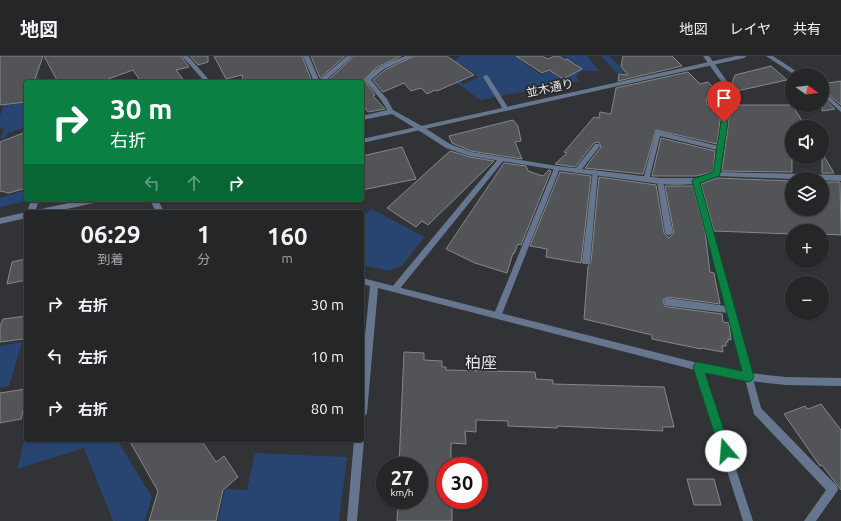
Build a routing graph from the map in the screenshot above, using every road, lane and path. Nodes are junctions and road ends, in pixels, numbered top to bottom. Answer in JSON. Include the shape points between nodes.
{"nodes":[{"id":1,"x":185,"y":56,"type":"edge"},
{"id":2,"x":306,"y":56,"type":"edge"},
{"id":3,"x":350,"y":56,"type":"edge"},
{"id":4,"x":410,"y":56,"type":"edge"},
{"id":5,"x":706,"y":56,"type":"edge"},
{"id":6,"x":744,"y":56,"type":"edge"},
{"id":7,"x":769,"y":56,"type":"edge"},
{"id":8,"x":712,"y":64,"type":"junction"},
{"id":9,"x":788,"y":68,"type":"edge"},
{"id":10,"x":486,"y":77,"type":"dead end"},
{"id":11,"x":206,"y":80,"type":"edge"},
{"id":12,"x":316,"y":80,"type":"edge"},
{"id":13,"x":322,"y":80,"type":"edge"},
{"id":14,"x":829,"y":99,"type":"edge"},
{"id":15,"x":506,"y":109,"type":"junction"},
{"id":16,"x":841,"y":110,"type":"edge"},
{"id":17,"x":392,"y":112,"type":"junction"},
{"id":18,"x":364,"y":118,"type":"edge"},
{"id":19,"x":420,"y":128,"type":"junction"},
{"id":20,"x":364,"y":141,"type":"edge"},
{"id":21,"x":597,"y":146,"type":"dead end"},
{"id":22,"x":721,"y":149,"type":"junction"},
{"id":23,"x":501,"y":160,"type":"junction"},
{"id":24,"x":557,"y":168,"type":"junction"},
{"id":25,"x":577,"y":171,"type":"junction"},
{"id":26,"x":595,"y":172,"type":"junction"},
{"id":27,"x":716,"y":174,"type":"junction"},
{"id":28,"x":841,"y":178,"type":"edge"},
{"id":29,"x":648,"y":179,"type":"junction"},
{"id":30,"x":660,"y":181,"type":"junction"},
{"id":31,"x":696,"y":181,"type":"junction"},
{"id":32,"x":85,"y":202,"type":"edge"},
{"id":33,"x":49,"y":210,"type":"edge"},
{"id":34,"x":24,"y":215,"type":"edge"},
{"id":35,"x":0,"y":221,"type":"edge"},
{"id":36,"x":669,"y":233,"type":"dead end"},
{"id":37,"x":586,"y":262,"type":"dead end"},
{"id":38,"x":364,"y":282,"type":"edge"},
{"id":39,"x":374,"y":284,"type":"junction"},
{"id":40,"x":395,"y":289,"type":"junction"},
{"id":41,"x":668,"y":302,"type":"dead end"},
{"id":42,"x":731,"y":310,"type":"junction"},
{"id":43,"x":498,"y":314,"type":"junction"},
{"id":44,"x":698,"y":367,"type":"junction"},
{"id":45,"x":749,"y":377,"type":"junction"},
{"id":46,"x":841,"y":382,"type":"edge"},
{"id":47,"x":364,"y":392,"type":"edge"},
{"id":48,"x":360,"y":442,"type":"edge"},
{"id":49,"x":352,"y":521,"type":"edge"},
{"id":50,"x":748,"y":521,"type":"edge"},
{"id":51,"x":809,"y":521,"type":"edge"}],
"edges":[{"from":1,"to":11,"type":"street"},
{"from":2,"to":12,"type":"street"},
{"from":3,"to":13,"type":"street"},
{"from":4,"to":17,"type":"street","via":[[388,64],[368,80]]},
{"from":5,"to":8,"type":"street"},
{"from":6,"to":8,"type":"street","name":"並木通り"},
{"from":7,"to":9,"type":"street"},
{"from":8,"to":15,"type":"street","name":"並木通り"},
{"from":8,"to":22,"type":"street","via":[[726,84],[728,94]]},
{"from":10,"to":15,"type":"street"},
{"from":14,"to":16,"type":"street"},
{"from":15,"to":19,"type":"street","name":"並木通り"},
{"from":17,"to":18,"type":"street"},
{"from":17,"to":19,"type":"street"},
{"from":19,"to":20,"type":"street","name":"並木通り"},
{"from":19,"to":23,"type":"street","via":[[448,146],[470,154]]},
{"from":21,"to":25,"type":"street"},
{"from":22,"to":27,"type":"street"},
{"from":22,"to":29,"type":"street","via":[[658,134]]},
{"from":23,"to":24,"type":"street"},
{"from":23,"to":40,"type":"street"},
{"from":24,"to":25,"type":"street"},
{"from":24,"to":43,"type":"street"},
{"from":25,"to":26,"type":"street"},
{"from":26,"to":29,"type":"street"},
{"from":26,"to":37,"type":"street"},
{"from":27,"to":28,"type":"street"},
{"from":27,"to":31,"type":"street"},
{"from":29,"to":30,"type":"street"},
{"from":30,"to":31,"type":"street"},
{"from":30,"to":36,"type":"street"},
{"from":31,"to":42,"type":"street"},
{"from":32,"to":33,"type":"street"},
{"from":34,"to":35,"type":"street"},
{"from":38,"to":39,"type":"street"},
{"from":39,"to":40,"type":"street"},
{"from":39,"to":47,"type":"street"},
{"from":40,"to":43,"type":"street"},
{"from":41,"to":42,"type":"street"},
{"from":42,"to":45,"type":"street"},
{"from":43,"to":44,"type":"street"},
{"from":44,"to":45,"type":"street"},
{"from":44,"to":50,"type":"street"},
{"from":45,"to":46,"type":"street"},
{"from":45,"to":51,"type":"street","via":[[757,412],[834,490]]},
{"from":48,"to":49,"type":"street"}]}
